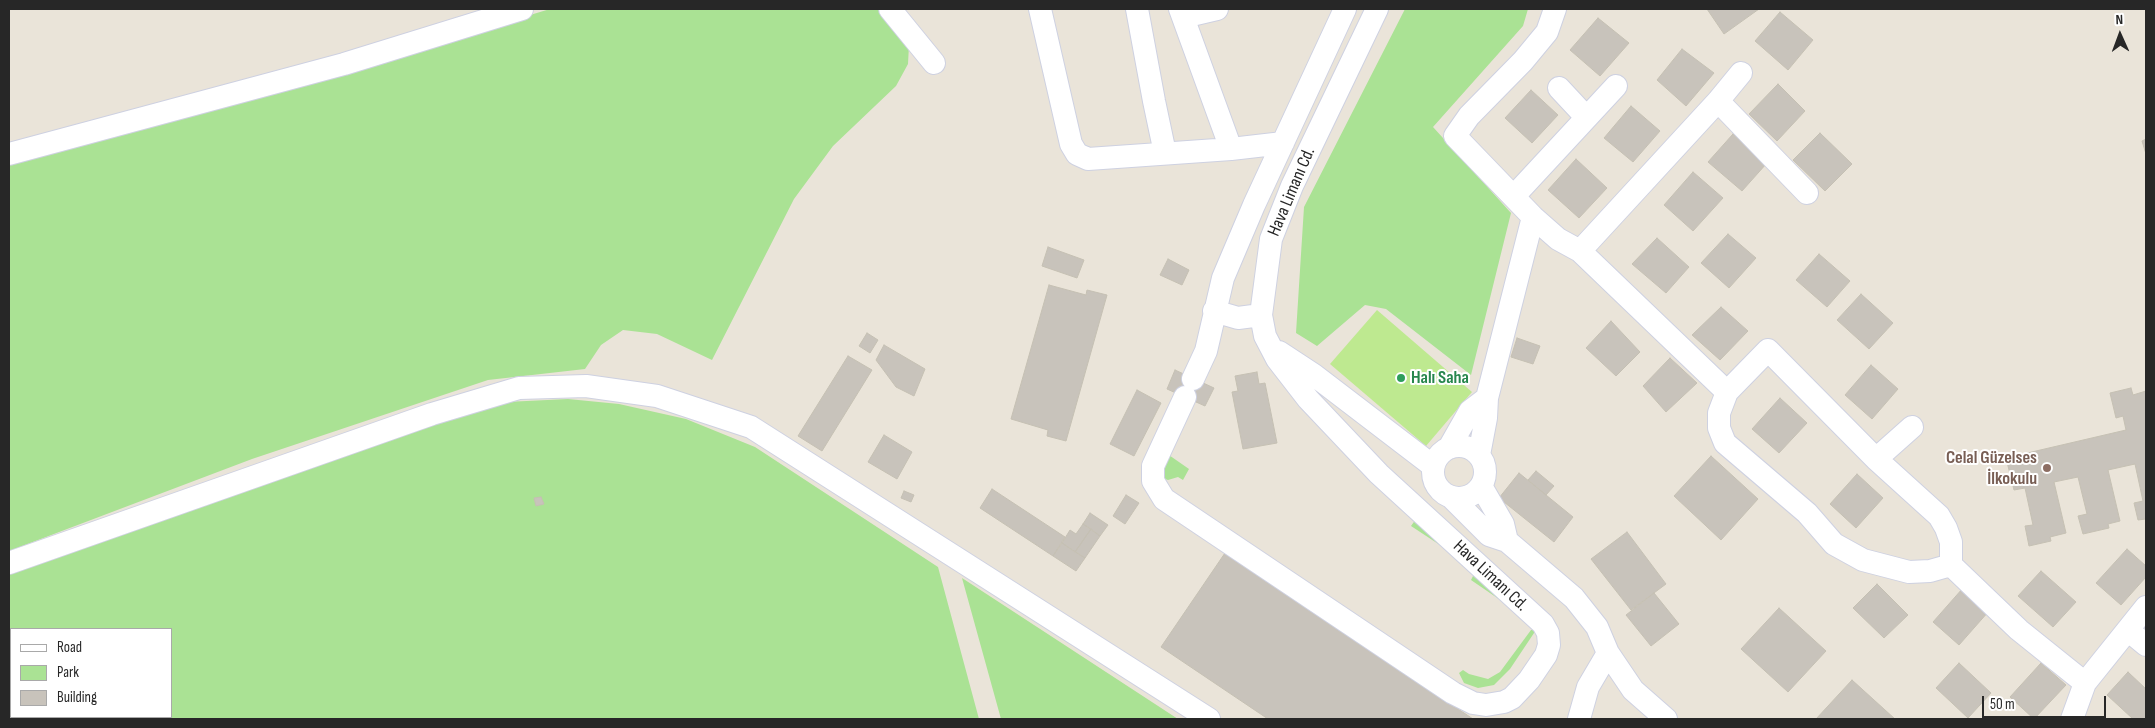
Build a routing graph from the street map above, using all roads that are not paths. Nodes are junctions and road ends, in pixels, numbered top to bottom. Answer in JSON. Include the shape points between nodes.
{"nodes":[{"id":1,"x":522,"y":9,"type":"edge"},
{"id":2,"x":890,"y":9,"type":"edge"},
{"id":3,"x":1040,"y":9,"type":"edge"},
{"id":4,"x":1137,"y":9,"type":"edge"},
{"id":5,"x":1217,"y":9,"type":"edge"},
{"id":6,"x":1345,"y":9,"type":"edge"},
{"id":7,"x":1377,"y":9,"type":"edge"},
{"id":8,"x":1555,"y":9,"type":"edge"},
{"id":9,"x":1181,"y":13,"type":"edge"},
{"id":10,"x":934,"y":63,"type":"dead end"},
{"id":11,"x":1741,"y":73,"type":"dead end"},
{"id":12,"x":1616,"y":86,"type":"dead end"},
{"id":13,"x":1558,"y":88,"type":"dead end"},
{"id":14,"x":1718,"y":102,"type":"junction"},
{"id":15,"x":1586,"y":117,"type":"junction"},
{"id":16,"x":1283,"y":143,"type":"junction"},
{"id":17,"x":1231,"y":149,"type":"junction"},
{"id":18,"x":1165,"y":153,"type":"junction"},
{"id":19,"x":9,"y":154,"type":"edge"},
{"id":20,"x":1807,"y":193,"type":"dead end"},
{"id":21,"x":1514,"y":196,"type":"junction"},
{"id":22,"x":1533,"y":217,"type":"junction"},
{"id":23,"x":1580,"y":251,"type":"junction"},
{"id":24,"x":1214,"y":311,"type":"junction"},
{"id":25,"x":1261,"y":315,"type":"junction"},
{"id":26,"x":1270,"y":346,"type":"junction"},
{"id":27,"x":1728,"y":392,"type":"junction"},
{"id":28,"x":1486,"y":398,"type":"junction"},
{"id":29,"x":1912,"y":427,"type":"dead end"},
{"id":30,"x":1448,"y":448,"type":"junction"},
{"id":31,"x":1479,"y":455,"type":"junction"},
{"id":32,"x":1876,"y":459,"type":"junction"},
{"id":33,"x":1433,"y":466,"type":"junction"},
{"id":34,"x":1481,"y":486,"type":"junction"},
{"id":35,"x":1452,"y":498,"type":"junction"},
{"id":36,"x":1507,"y":541,"type":"junction"},
{"id":37,"x":9,"y":563,"type":"edge"},
{"id":38,"x":1950,"y":565,"type":"junction"},
{"id":39,"x":2146,"y":607,"type":"edge"},
{"id":40,"x":2129,"y":631,"type":"junction"},
{"id":41,"x":2146,"y":646,"type":"edge"},
{"id":42,"x":1608,"y":653,"type":"junction"},
{"id":43,"x":2085,"y":683,"type":"junction"},
{"id":44,"x":1209,"y":719,"type":"edge"},
{"id":45,"x":1579,"y":719,"type":"edge"},
{"id":46,"x":1666,"y":719,"type":"edge"},
{"id":47,"x":2072,"y":719,"type":"edge"}],
"edges":[{"from":1,"to":19,"type":"street","via":[[344,64]]},
{"from":2,"to":10,"type":"street"},
{"from":3,"to":18,"type":"street","via":[[1071,144],[1077,154],[1088,159]]},
{"from":4,"to":18,"type":"street"},
{"from":5,"to":9,"type":"street"},
{"from":6,"to":16,"type":"street","name":"Hava Limanı Cd."},
{"from":7,"to":25,"type":"street","name":"Hava Limanı Cd.","via":[[1292,186],[1271,239]]},
{"from":8,"to":21,"type":"street","via":[[1547,32],[1469,116],[1455,136]]},
{"from":9,"to":17,"type":"street"},
{"from":11,"to":14,"type":"street"},
{"from":12,"to":15,"type":"street"},
{"from":13,"to":15,"type":"street"},
{"from":14,"to":20,"type":"street"},
{"from":14,"to":23,"type":"street"},
{"from":15,"to":21,"type":"street"},
{"from":16,"to":17,"type":"street"},
{"from":16,"to":24,"type":"street","name":"Hava Limanı Cd.","via":[[1223,278]]},
{"from":17,"to":18,"type":"street"},
{"from":21,"to":22,"type":"street"},
{"from":22,"to":23,"type":"street","via":[[1558,239]]},
{"from":22,"to":28,"type":"street"},
{"from":23,"to":27,"type":"street"},
{"from":24,"to":25,"type":"street","via":[[1238,318]]},
{"from":24,"to":26,"type":"street","name":"Hava Limanı Cd.","via":[[1206,351],[1153,466],[1154,481],[1164,499],[1453,693],[1486,706],[1512,698],[1546,655],[1548,633],[1543,624],[1380,474],[1308,399]]},
{"from":25,"to":26,"type":"street","name":"Hava Limanı Cd."},
{"from":26,"to":33,"type":"street"},
{"from":27,"to":32,"type":"street","via":[[1768,350]]},
{"from":27,"to":38,"type":"street","via":[[1719,413],[1719,428],[1725,443],[1807,513],[1834,544],[1863,560],[1909,572],[1930,571]]},
{"from":28,"to":30,"type":"street","via":[[1470,411]]},
{"from":28,"to":31,"type":"street"},
{"from":29,"to":32,"type":"street"},
{"from":30,"to":31,"type":"street","via":[[1465,447]]},
{"from":30,"to":33,"type":"street","via":[[1436,458]]},
{"from":31,"to":34,"type":"street","via":[[1485,470]]},
{"from":32,"to":38,"type":"street","via":[[1939,516],[1951,542]]},
{"from":33,"to":35,"type":"street","via":[[1432,474],[1438,489]]},
{"from":34,"to":35,"type":"street","via":[[1469,496]]},
{"from":34,"to":36,"type":"street","via":[[1503,524]]},
{"from":35,"to":36,"type":"street","via":[[1489,535]]},
{"from":36,"to":42,"type":"street","via":[[1574,598],[1597,627]]},
{"from":37,"to":44,"type":"street","via":[[432,414],[519,388],[586,386],[657,396],[751,427]]},
{"from":38,"to":43,"type":"street","via":[[2019,630]]},
{"from":39,"to":40,"type":"street"},
{"from":40,"to":41,"type":"street"},
{"from":40,"to":43,"type":"street"},
{"from":42,"to":45,"type":"street","via":[[1588,687]]},
{"from":42,"to":46,"type":"street","via":[[1633,690]]},
{"from":43,"to":47,"type":"street"}]}
